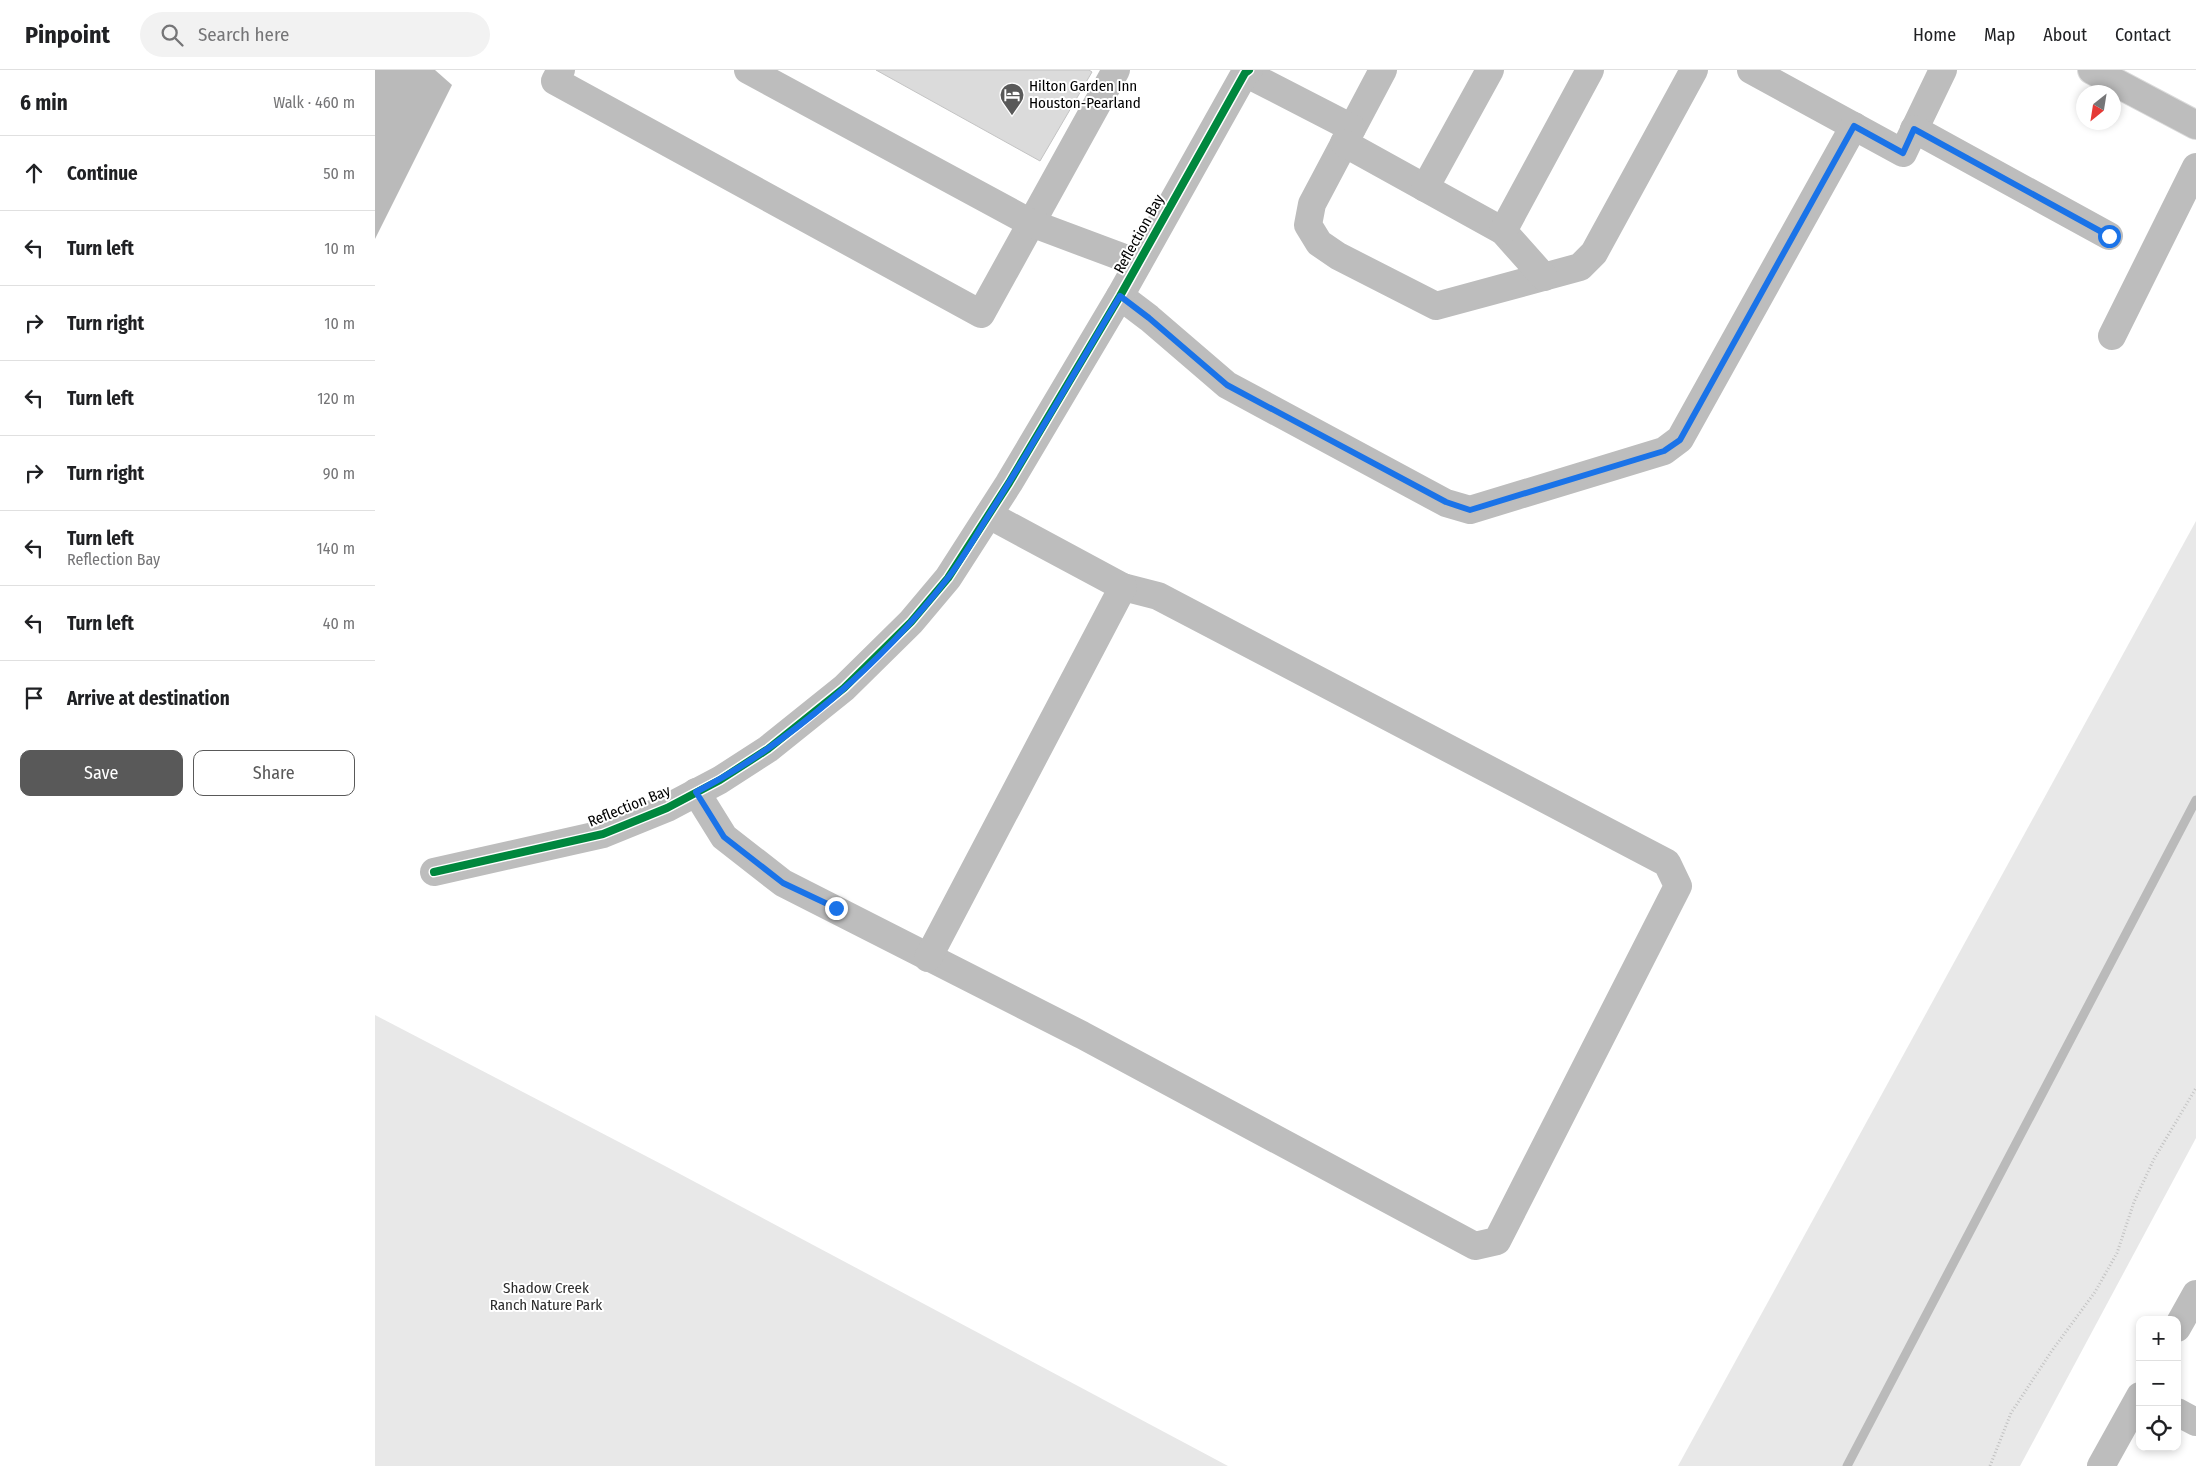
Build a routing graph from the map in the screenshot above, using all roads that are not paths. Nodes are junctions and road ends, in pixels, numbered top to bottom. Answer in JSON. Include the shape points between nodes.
{"nodes":[{"id":1,"x":561,"y":70,"type":"edge"},
{"id":2,"x":748,"y":70,"type":"edge"},
{"id":3,"x":1116,"y":70,"type":"edge"},
{"id":4,"x":1383,"y":70,"type":"edge"},
{"id":5,"x":1490,"y":70,"type":"edge"},
{"id":6,"x":1590,"y":70,"type":"edge"},
{"id":7,"x":1694,"y":70,"type":"edge"},
{"id":8,"x":1751,"y":70,"type":"edge"},
{"id":9,"x":1943,"y":70,"type":"edge"},
{"id":10,"x":2092,"y":70,"type":"edge"},
{"id":11,"x":1246,"y":71,"type":"edge"},
{"id":12,"x":1854,"y":126,"type":"junction"},
{"id":13,"x":2196,"y":126,"type":"edge"},
{"id":14,"x":1914,"y":129,"type":"junction"},
{"id":15,"x":1348,"y":136,"type":"junction"},
{"id":16,"x":2196,"y":167,"type":"edge"},
{"id":17,"x":1425,"y":188,"type":"junction"},
{"id":18,"x":1031,"y":223,"type":"junction"},
{"id":19,"x":1503,"y":231,"type":"junction"},
{"id":20,"x":2109,"y":236,"type":"dead end"},
{"id":21,"x":1138,"y":263,"type":"junction"},
{"id":22,"x":1544,"y":277,"type":"junction"},
{"id":23,"x":1120,"y":296,"type":"junction"},
{"id":24,"x":2112,"y":336,"type":"dead end"},
{"id":25,"x":989,"y":515,"type":"junction"},
{"id":26,"x":1123,"y":587,"type":"junction"},
{"id":27,"x":696,"y":792,"type":"junction"},
{"id":28,"x":434,"y":872,"type":"dead end"},
{"id":29,"x":928,"y":958,"type":"junction"},
{"id":30,"x":2196,"y":1294,"type":"edge"},
{"id":31,"x":2181,"y":1321,"type":"edge"},
{"id":32,"x":2136,"y":1403,"type":"edge"},
{"id":33,"x":2181,"y":1414,"type":"edge"},
{"id":34,"x":2196,"y":1422,"type":"edge"},
{"id":35,"x":2101,"y":1466,"type":"edge"}],
"edges":[{"from":1,"to":18,"type":"street","via":[[555,81],[981,314]]},
{"from":2,"to":18,"type":"street"},
{"from":3,"to":18,"type":"street"},
{"from":4,"to":15,"type":"street"},
{"from":5,"to":17,"type":"street"},
{"from":6,"to":19,"type":"street"},
{"from":7,"to":22,"type":"street","via":[[1594,253],[1580,267]]},
{"from":8,"to":12,"type":"street"},
{"from":9,"to":14,"type":"street"},
{"from":10,"to":13,"type":"street"},
{"from":11,"to":15,"type":"street"},
{"from":11,"to":21,"type":"street","name":"Reflection Bay"},
{"from":12,"to":14,"type":"street","via":[[1903,153]]},
{"from":12,"to":23,"type":"street","via":[[1680,440],[1664,451],[1470,510],[1446,502],[1227,385]]},
{"from":14,"to":20,"type":"street"},
{"from":15,"to":17,"type":"street"},
{"from":15,"to":22,"type":"street","via":[[1312,204],[1308,225],[1319,242],[1338,256],[1436,306]]},
{"from":16,"to":24,"type":"street"},
{"from":17,"to":19,"type":"street"},
{"from":18,"to":21,"type":"street"},
{"from":19,"to":22,"type":"street"},
{"from":21,"to":23,"type":"street","name":"Reflection Bay"},
{"from":23,"to":25,"type":"street","name":"Reflection Bay"},
{"from":25,"to":26,"type":"street"},
{"from":25,"to":27,"type":"street","name":"Reflection Bay","via":[[936,593],[844,688],[768,749]]},
{"from":26,"to":29,"type":"street"},
{"from":26,"to":29,"type":"street","via":[[1158,596],[1667,863],[1678,886],[1497,1240],[1475,1246],[1082,1035]]},
{"from":27,"to":28,"type":"street","name":"Reflection Bay","via":[[667,808],[603,834]]},
{"from":27,"to":29,"type":"street","via":[[724,837],[783,883]]},
{"from":30,"to":31,"type":"street"},
{"from":32,"to":35,"type":"street"},
{"from":33,"to":34,"type":"street"}]}
